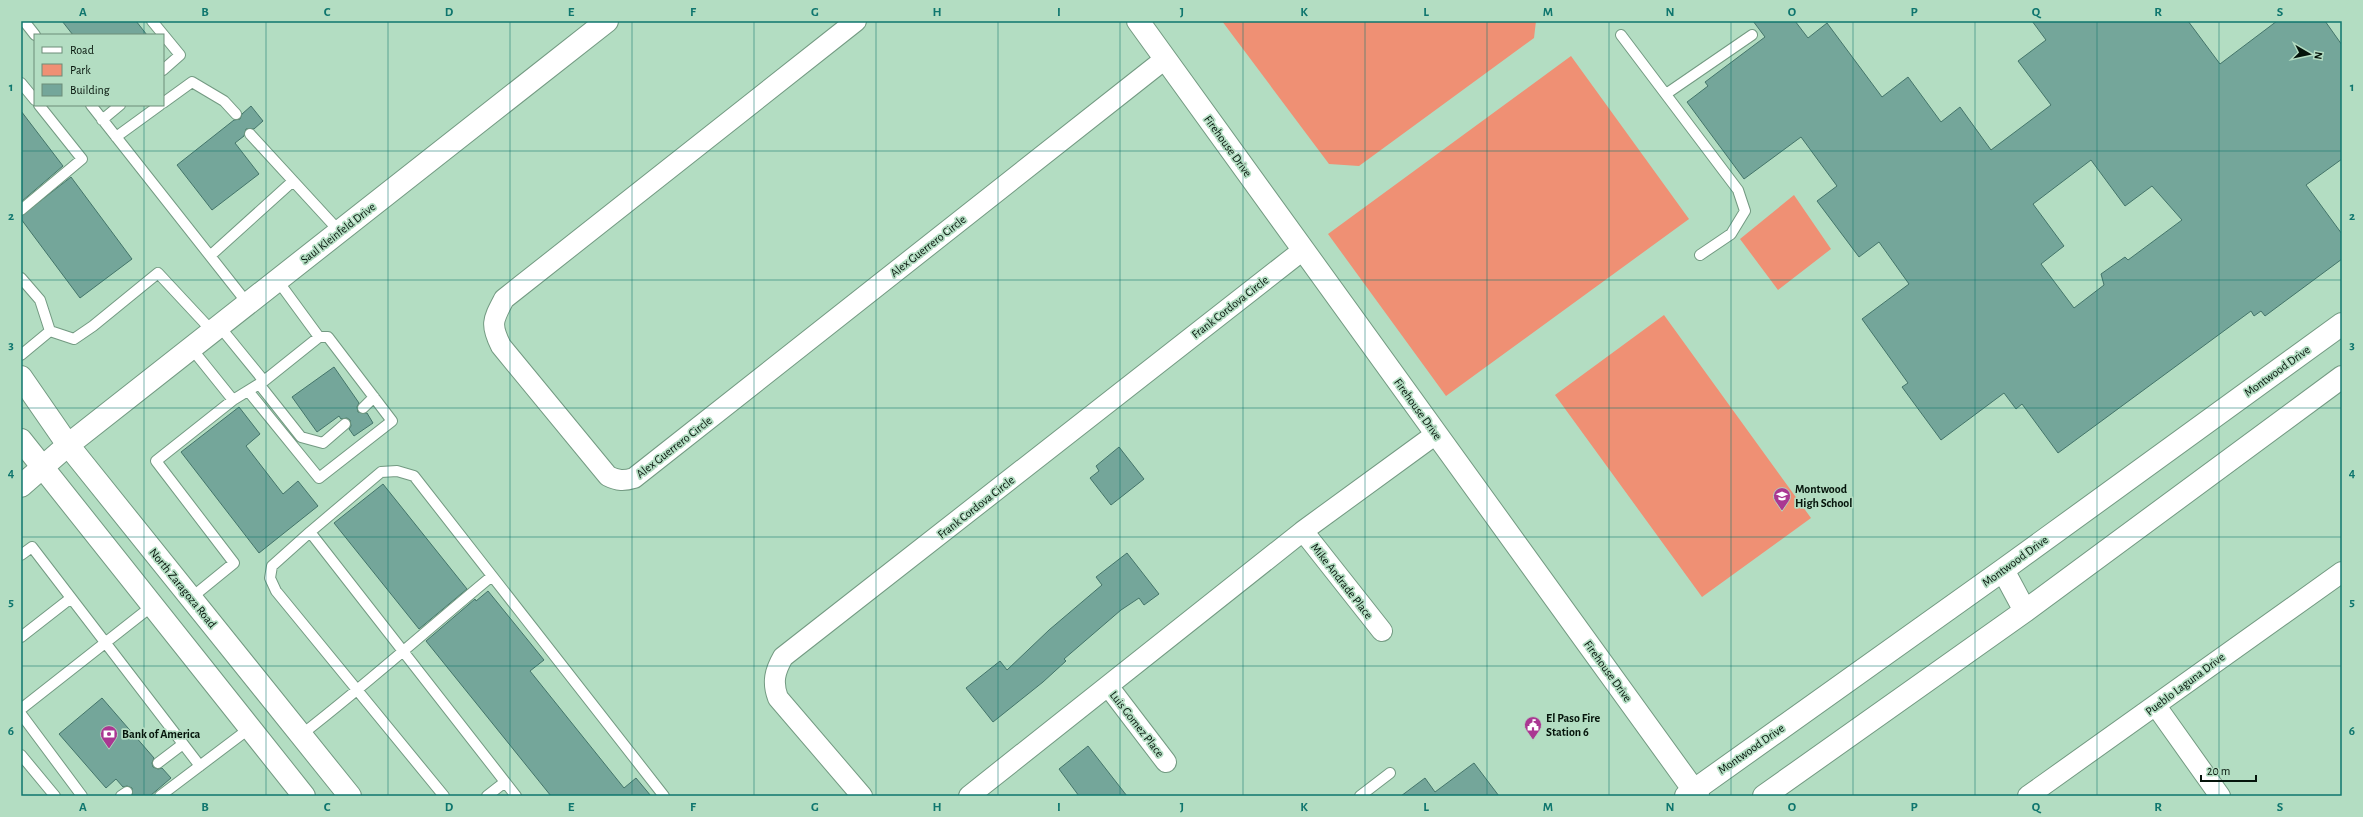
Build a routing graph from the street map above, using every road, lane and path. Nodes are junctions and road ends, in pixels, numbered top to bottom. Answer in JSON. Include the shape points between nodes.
{"nodes":[{"id":1,"x":24,"y":21,"type":"edge"},
{"id":2,"x":152,"y":21,"type":"edge"},
{"id":3,"x":607,"y":21,"type":"edge"},
{"id":4,"x":856,"y":21,"type":"edge"},
{"id":5,"x":1138,"y":21,"type":"edge"},
{"id":6,"x":35,"y":34,"type":"edge"},
{"id":7,"x":163,"y":34,"type":"edge"},
{"id":8,"x":1621,"y":35,"type":"dead end"},
{"id":9,"x":1752,"y":35,"type":"dead end"},
{"id":10,"x":164,"y":36,"type":"edge"},
{"id":11,"x":1165,"y":59,"type":"junction"},
{"id":12,"x":164,"y":69,"type":"edge"},
{"id":13,"x":21,"y":83,"type":"edge"},
{"id":14,"x":1666,"y":94,"type":"junction"},
{"id":15,"x":34,"y":99,"type":"edge"},
{"id":16,"x":164,"y":102,"type":"edge"},
{"id":17,"x":40,"y":106,"type":"edge"},
{"id":18,"x":92,"y":106,"type":"edge"},
{"id":19,"x":119,"y":106,"type":"edge"},
{"id":20,"x":159,"y":106,"type":"edge"},
{"id":21,"x":236,"y":114,"type":"dead end"},
{"id":22,"x":102,"y":120,"type":"junction"},
{"id":23,"x":250,"y":134,"type":"dead end"},
{"id":24,"x":116,"y":137,"type":"junction"},
{"id":25,"x":293,"y":181,"type":"junction"},
{"id":26,"x":21,"y":210,"type":"edge"},
{"id":27,"x":340,"y":232,"type":"junction"},
{"id":28,"x":1303,"y":250,"type":"junction"},
{"id":29,"x":1700,"y":255,"type":"dead end"},
{"id":30,"x":210,"y":256,"type":"junction"},
{"id":31,"x":21,"y":278,"type":"edge"},
{"id":32,"x":278,"y":281,"type":"junction"},
{"id":33,"x":248,"y":304,"type":"junction"},
{"id":34,"x":2342,"y":324,"type":"edge"},
{"id":35,"x":216,"y":329,"type":"junction"},
{"id":36,"x":50,"y":331,"type":"junction"},
{"id":37,"x":319,"y":336,"type":"junction"},
{"id":38,"x":192,"y":349,"type":"junction"},
{"id":39,"x":21,"y":355,"type":"edge"},
{"id":40,"x":21,"y":377,"type":"edge"},
{"id":41,"x":2342,"y":377,"type":"edge"},
{"id":42,"x":261,"y":383,"type":"junction"},
{"id":43,"x":248,"y":392,"type":"junction"},
{"id":44,"x":374,"y":397,"type":"junction"},
{"id":45,"x":233,"y":400,"type":"junction"},
{"id":46,"x":363,"y":408,"type":"dead end"},
{"id":47,"x":345,"y":424,"type":"dead end"},
{"id":48,"x":1436,"y":434,"type":"junction"},
{"id":49,"x":21,"y":440,"type":"edge"},
{"id":50,"x":68,"y":445,"type":"junction"},
{"id":51,"x":42,"y":469,"type":"junction"},
{"id":52,"x":21,"y":486,"type":"edge"},
{"id":53,"x":1303,"y":531,"type":"junction"},
{"id":54,"x":310,"y":532,"type":"junction"},
{"id":55,"x":21,"y":555,"type":"edge"},
{"id":56,"x":2003,"y":570,"type":"junction"},
{"id":57,"x":2342,"y":572,"type":"edge"},
{"id":58,"x":492,"y":576,"type":"junction"},
{"id":59,"x":71,"y":598,"type":"junction"},
{"id":60,"x":191,"y":598,"type":"junction"},
{"id":61,"x":152,"y":606,"type":"junction"},
{"id":62,"x":2026,"y":610,"type":"junction"},
{"id":63,"x":1382,"y":631,"type":"dead end"},
{"id":64,"x":21,"y":637,"type":"edge"},
{"id":65,"x":105,"y":642,"type":"junction"},
{"id":66,"x":403,"y":650,"type":"junction"},
{"id":67,"x":1108,"y":686,"type":"junction"},
{"id":68,"x":358,"y":691,"type":"junction"},
{"id":69,"x":2156,"y":706,"type":"junction"},
{"id":70,"x":21,"y":709,"type":"edge"},
{"id":71,"x":21,"y":714,"type":"edge"},
{"id":72,"x":250,"y":728,"type":"junction"},
{"id":73,"x":301,"y":735,"type":"junction"},
{"id":74,"x":183,"y":744,"type":"junction"},
{"id":75,"x":21,"y":755,"type":"edge"},
{"id":76,"x":1166,"y":762,"type":"dead end"},
{"id":77,"x":158,"y":764,"type":"dead end"},
{"id":78,"x":200,"y":766,"type":"junction"},
{"id":79,"x":1390,"y":773,"type":"dead end"},
{"id":80,"x":505,"y":782,"type":"junction"},
{"id":81,"x":1693,"y":794,"type":"edge"},
{"id":82,"x":55,"y":796,"type":"edge"},
{"id":83,"x":82,"y":796,"type":"edge"},
{"id":84,"x":160,"y":796,"type":"edge"},
{"id":85,"x":304,"y":796,"type":"edge"},
{"id":86,"x":350,"y":796,"type":"edge"},
{"id":87,"x":444,"y":796,"type":"edge"},
{"id":88,"x":487,"y":796,"type":"edge"},
{"id":89,"x":516,"y":796,"type":"edge"},
{"id":90,"x":664,"y":796,"type":"edge"},
{"id":91,"x":862,"y":796,"type":"edge"},
{"id":92,"x":969,"y":796,"type":"edge"},
{"id":93,"x":1360,"y":796,"type":"edge"},
{"id":94,"x":1764,"y":796,"type":"edge"},
{"id":95,"x":2028,"y":796,"type":"edge"},
{"id":96,"x":2220,"y":796,"type":"edge"}],
"edges":[{"from":1,"to":6,"type":"lane"},
{"from":2,"to":7,"type":"lane"},
{"from":3,"to":27,"type":"main road","name":"Saul Kleinfeld Drive"},
{"from":4,"to":11,"type":"street","name":"Alex Guerrero Circle","via":[[504,299],[495,316],[493,331],[500,346],[608,476],[625,481],[634,478]]},
{"from":5,"to":11,"type":"main road","name":"Firehouse Drive"},
{"from":8,"to":14,"type":"lane"},
{"from":9,"to":14,"type":"lane"},
{"from":10,"to":12,"type":"lane","via":[[180,55]]},
{"from":11,"to":28,"type":"main road","name":"Firehouse Drive"},
{"from":13,"to":15,"type":"lane"},
{"from":14,"to":29,"type":"lane","via":[[1738,190],[1745,211],[1731,234]]},
{"from":16,"to":21,"type":"lane","via":[[192,82],[224,100]]},
{"from":17,"to":26,"type":"lane","via":[[82,159]]},
{"from":18,"to":22,"type":"lane"},
{"from":19,"to":22,"type":"lane"},
{"from":20,"to":24,"type":"lane"},
{"from":22,"to":24,"type":"lane"},
{"from":23,"to":25,"type":"lane"},
{"from":24,"to":30,"type":"lane"},
{"from":25,"to":27,"type":"lane"},
{"from":25,"to":30,"type":"lane"},
{"from":27,"to":32,"type":"main road","name":"Saul Kleinfeld Drive"},
{"from":28,"to":48,"type":"main road","name":"Firehouse Drive"},
{"from":28,"to":91,"type":"street","name":"Frank Cordova Circle","via":[[783,657],[776,669],[774,680],[778,698]]},
{"from":30,"to":33,"type":"lane"},
{"from":31,"to":36,"type":"lane","via":[[40,300]]},
{"from":32,"to":33,"type":"main road","name":"Saul Kleinfeld Drive"},
{"from":32,"to":37,"type":"lane"},
{"from":33,"to":35,"type":"main road","name":"Saul Kleinfeld Drive"},
{"from":34,"to":56,"type":"main road","name":"Montwood Drive"},
{"from":35,"to":36,"type":"lane","via":[[158,273],[93,326],[74,338]]},
{"from":35,"to":38,"type":"main road","name":"Saul Kleinfeld Drive"},
{"from":35,"to":42,"type":"lane"},
{"from":36,"to":39,"type":"lane"},
{"from":37,"to":42,"type":"lane"},
{"from":37,"to":44,"type":"lane","via":[[328,337]]},
{"from":38,"to":45,"type":"lane"},
{"from":38,"to":50,"type":"main road","name":"Saul Kleinfeld Drive"},
{"from":40,"to":50,"type":"main road","name":"North Zaragoza Road"},
{"from":41,"to":62,"type":"main road"},
{"from":42,"to":43,"type":"lane"},
{"from":42,"to":47,"type":"lane","via":[[301,437],[323,443]]},
{"from":43,"to":44,"type":"lane","via":[[319,478],[392,421]]},
{"from":43,"to":45,"type":"lane"},
{"from":44,"to":46,"type":"lane"},
{"from":45,"to":60,"type":"lane","via":[[156,461],[234,563]]},
{"from":48,"to":53,"type":"street"},
{"from":48,"to":81,"type":"main road","name":"Firehouse Drive"},
{"from":49,"to":51,"type":"main road"},
{"from":50,"to":51,"type":"main road","name":"Saul Kleinfeld Drive"},
{"from":50,"to":60,"type":"main road","name":"North Zaragoza Road"},
{"from":51,"to":52,"type":"main road","name":"Saul Kleinfeld Drive"},
{"from":51,"to":61,"type":"main road"},
{"from":53,"to":63,"type":"street","name":"Mike Andrade Place"},
{"from":53,"to":67,"type":"street"},
{"from":54,"to":58,"type":"lane","via":[[381,472],[414,476]]},
{"from":54,"to":66,"type":"lane"},
{"from":54,"to":68,"type":"lane","via":[[272,566],[270,578],[276,590]]},
{"from":55,"to":59,"type":"lane","via":[[32,547]]},
{"from":56,"to":62,"type":"main road"},
{"from":56,"to":81,"type":"main road","name":"Montwood Drive"},
{"from":57,"to":69,"type":"street","name":"Pueblo Laguna Drive","via":[[2241,642]]},
{"from":58,"to":66,"type":"lane"},
{"from":58,"to":90,"type":"lane"},
{"from":59,"to":64,"type":"lane"},
{"from":59,"to":65,"type":"lane"},
{"from":60,"to":73,"type":"main road","name":"North Zaragoza Road"},
{"from":61,"to":65,"type":"lane"},
{"from":61,"to":72,"type":"main road"},
{"from":62,"to":94,"type":"main road"},
{"from":65,"to":70,"type":"lane"},
{"from":65,"to":74,"type":"lane"},
{"from":66,"to":68,"type":"lane"},
{"from":66,"to":80,"type":"lane"},
{"from":67,"to":76,"type":"street","name":"Luis Gomez Place"},
{"from":67,"to":92,"type":"street"},
{"from":68,"to":73,"type":"lane"},
{"from":68,"to":87,"type":"lane"},
{"from":69,"to":95,"type":"street","name":"Pueblo Laguna Drive"},
{"from":69,"to":96,"type":"street"},
{"from":71,"to":83,"type":"lane"},
{"from":72,"to":78,"type":"lane"},
{"from":72,"to":85,"type":"main road"},
{"from":73,"to":86,"type":"main road","name":"North Zaragoza Road"},
{"from":74,"to":77,"type":"lane"},
{"from":74,"to":78,"type":"lane"},
{"from":75,"to":82,"type":"lane"},
{"from":78,"to":84,"type":"lane"},
{"from":79,"to":93,"type":"lane"},
{"from":80,"to":88,"type":"lane"},
{"from":80,"to":89,"type":"lane"}]}
